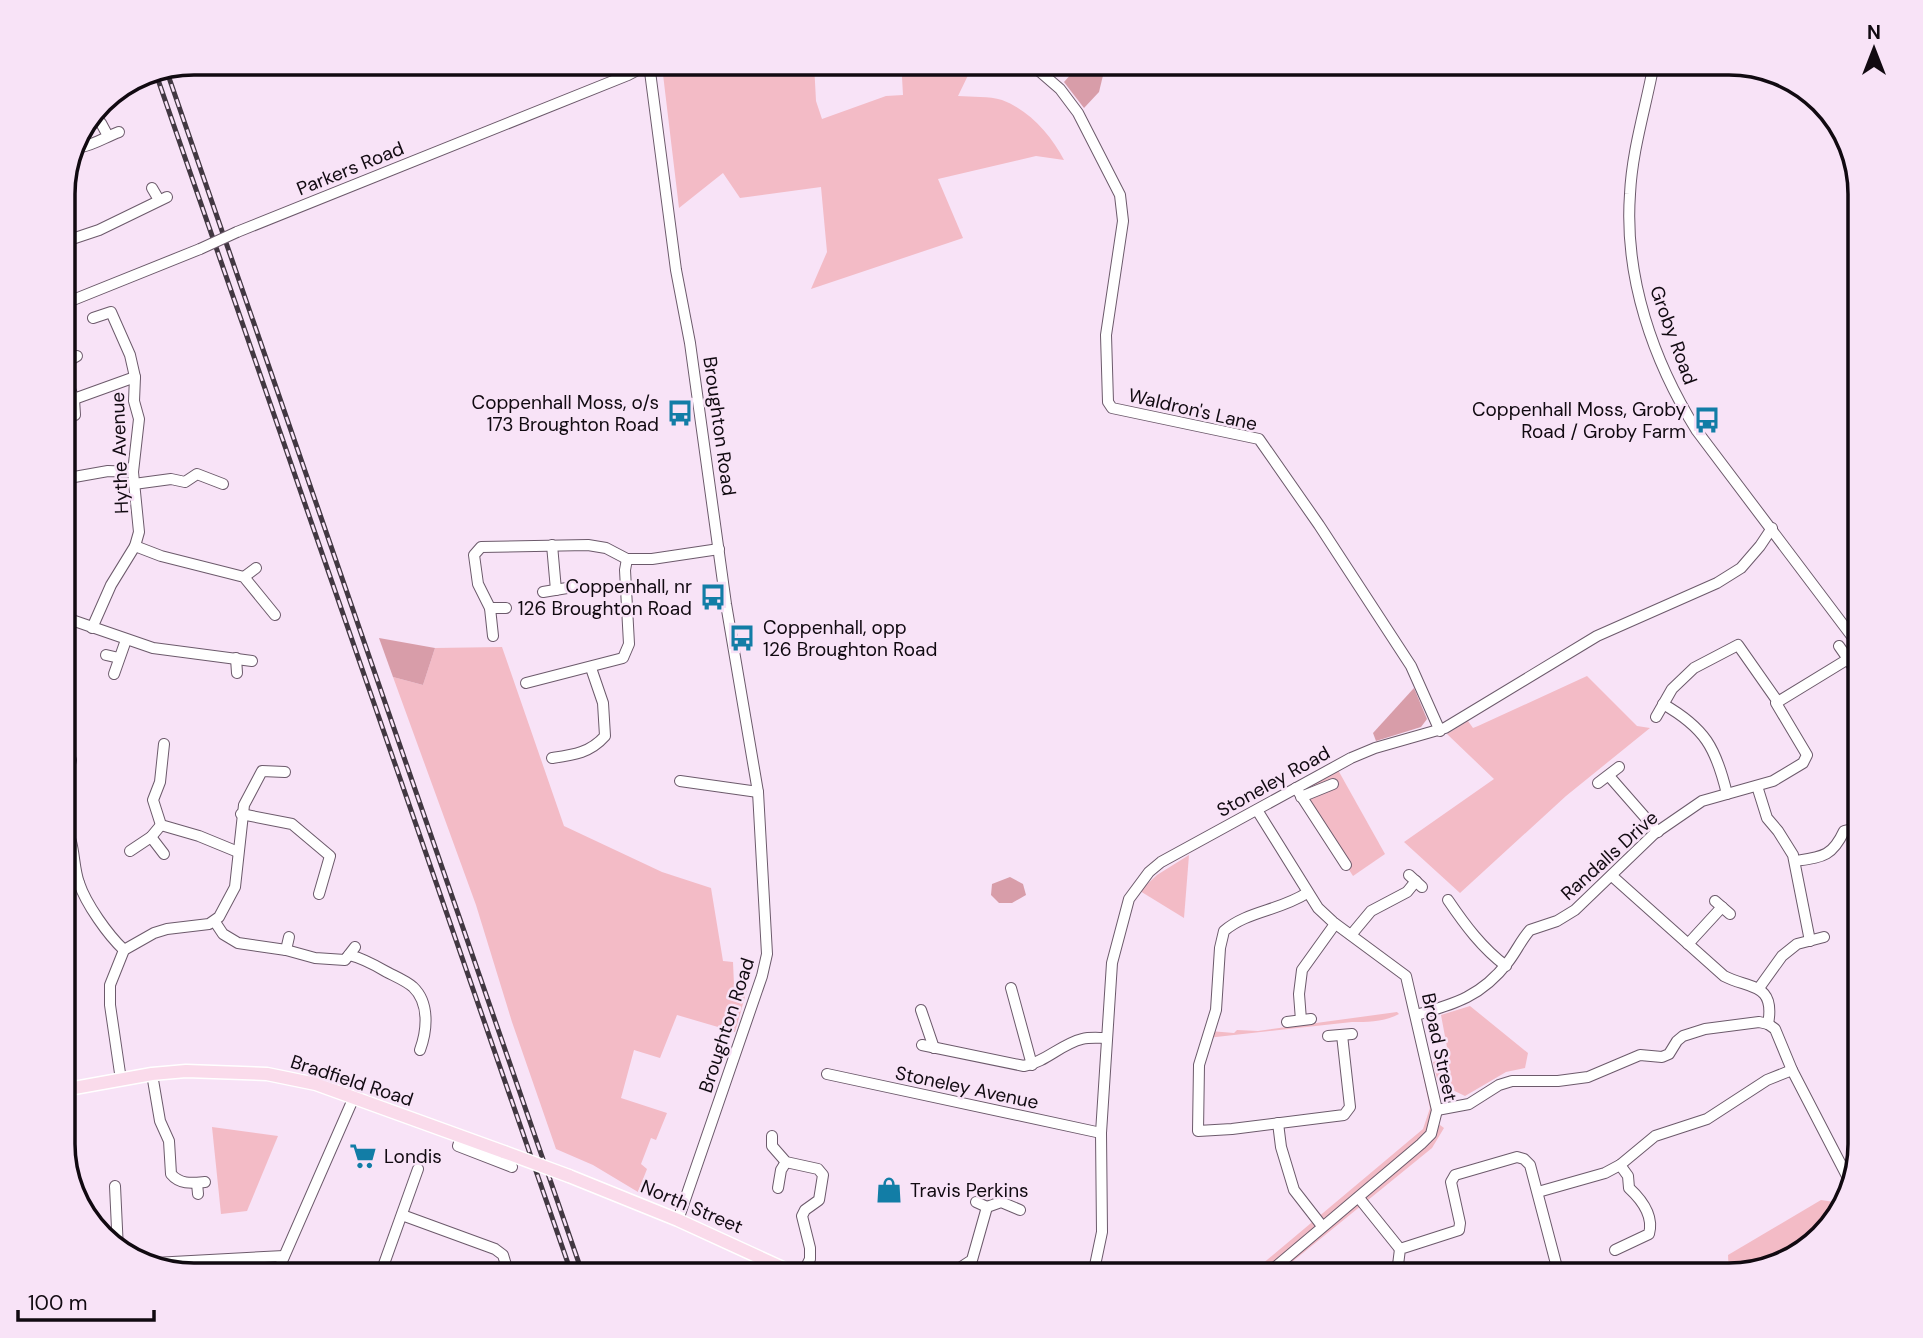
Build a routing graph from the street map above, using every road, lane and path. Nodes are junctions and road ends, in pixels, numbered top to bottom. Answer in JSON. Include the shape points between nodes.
{"nodes":[{"id":1,"x":627,"y":75,"type":"edge"},
{"id":2,"x":651,"y":75,"type":"edge"},
{"id":3,"x":1044,"y":75,"type":"edge"},
{"id":4,"x":1651,"y":75,"type":"edge"},
{"id":5,"x":101,"y":123,"type":"dead end"},
{"id":6,"x":119,"y":132,"type":"dead end"},
{"id":7,"x":108,"y":136,"type":"junction"},
{"id":8,"x":85,"y":146,"type":"edge"},
{"id":9,"x":152,"y":188,"type":"dead end"},
{"id":10,"x":76,"y":238,"type":"edge"},
{"id":11,"x":76,"y":299,"type":"edge"},
{"id":12,"x":93,"y":318,"type":"dead end"},
{"id":13,"x":135,"y":377,"type":"junction"},
{"id":14,"x":76,"y":398,"type":"edge"},
{"id":15,"x":133,"y":471,"type":"junction"},
{"id":16,"x":76,"y":477,"type":"edge"},
{"id":17,"x":134,"y":484,"type":"junction"},
{"id":18,"x":223,"y":484,"type":"dead end"},
{"id":19,"x":1772,"y":528,"type":"junction"},
{"id":20,"x":552,"y":545,"type":"junction"},
{"id":21,"x":135,"y":546,"type":"junction"},
{"id":22,"x":719,"y":549,"type":"junction"},
{"id":23,"x":627,"y":559,"type":"junction"},
{"id":24,"x":256,"y":568,"type":"dead end"},
{"id":25,"x":244,"y":577,"type":"junction"},
{"id":26,"x":573,"y":587,"type":"dead end"},
{"id":27,"x":556,"y":590,"type":"junction"},
{"id":28,"x":542,"y":592,"type":"dead end"},
{"id":29,"x":490,"y":608,"type":"junction"},
{"id":30,"x":506,"y":608,"type":"dead end"},
{"id":31,"x":275,"y":615,"type":"dead end"},
{"id":32,"x":76,"y":622,"type":"edge"},
{"id":33,"x":92,"y":628,"type":"junction"},
{"id":34,"x":1848,"y":631,"type":"edge"},
{"id":35,"x":493,"y":636,"type":"dead end"},
{"id":36,"x":126,"y":640,"type":"junction"},
{"id":37,"x":1839,"y":646,"type":"dead end"},
{"id":38,"x":106,"y":655,"type":"dead end"},
{"id":39,"x":119,"y":658,"type":"junction"},
{"id":40,"x":236,"y":658,"type":"junction"},
{"id":41,"x":1848,"y":659,"type":"joint"},
{"id":42,"x":252,"y":661,"type":"dead end"},
{"id":43,"x":591,"y":668,"type":"junction"},
{"id":44,"x":237,"y":673,"type":"dead end"},
{"id":45,"x":114,"y":674,"type":"dead end"},
{"id":46,"x":526,"y":683,"type":"dead end"},
{"id":47,"x":1778,"y":702,"type":"junction"},
{"id":48,"x":1663,"y":704,"type":"junction"},
{"id":49,"x":1656,"y":717,"type":"dead end"},
{"id":50,"x":1440,"y":731,"type":"junction"},
{"id":51,"x":164,"y":744,"type":"dead end"},
{"id":52,"x":552,"y":758,"type":"dead end"},
{"id":53,"x":1619,"y":767,"type":"dead end"},
{"id":54,"x":285,"y":772,"type":"dead end"},
{"id":55,"x":1609,"y":776,"type":"junction"},
{"id":56,"x":680,"y":781,"type":"dead end"},
{"id":57,"x":1598,"y":783,"type":"dead end"},
{"id":58,"x":1333,"y":784,"type":"dead end"},
{"id":59,"x":1757,"y":786,"type":"junction"},
{"id":60,"x":758,"y":792,"type":"junction"},
{"id":61,"x":1298,"y":793,"type":"junction"},
{"id":62,"x":1727,"y":794,"type":"junction"},
{"id":63,"x":1257,"y":810,"type":"junction"},
{"id":64,"x":242,"y":814,"type":"junction"},
{"id":65,"x":161,"y":825,"type":"junction"},
{"id":66,"x":1848,"y":830,"type":"edge"},
{"id":67,"x":1658,"y":832,"type":"junction"},
{"id":68,"x":151,"y":837,"type":"junction"},
{"id":69,"x":130,"y":850,"type":"dead end"},
{"id":70,"x":238,"y":852,"type":"junction"},
{"id":71,"x":164,"y":854,"type":"dead end"},
{"id":72,"x":1795,"y":861,"type":"junction"},
{"id":73,"x":1346,"y":865,"type":"dead end"},
{"id":74,"x":76,"y":867,"type":"edge"},
{"id":75,"x":1612,"y":876,"type":"junction"},
{"id":76,"x":1416,"y":881,"type":"dead end"},
{"id":77,"x":79,"y":883,"type":"junction"},
{"id":78,"x":76,"y":884,"type":"edge"},
{"id":79,"x":1307,"y":892,"type":"junction"},
{"id":80,"x":319,"y":894,"type":"dead end"},
{"id":81,"x":1462,"y":900,"type":"dead end"},
{"id":82,"x":1722,"y":907,"type":"dead end"},
{"id":83,"x":215,"y":922,"type":"junction"},
{"id":84,"x":1335,"y":924,"type":"junction"},
{"id":85,"x":1351,"y":935,"type":"junction"},
{"id":86,"x":289,"y":937,"type":"dead end"},
{"id":87,"x":1825,"y":937,"type":"dead end"},
{"id":88,"x":1810,"y":941,"type":"junction"},
{"id":89,"x":1688,"y":944,"type":"junction"},
{"id":90,"x":124,"y":950,"type":"junction"},
{"id":91,"x":286,"y":950,"type":"junction"},
{"id":92,"x":1506,"y":966,"type":"junction"},
{"id":93,"x":1011,"y":988,"type":"dead end"},
{"id":94,"x":1759,"y":988,"type":"junction"},
{"id":95,"x":921,"y":1010,"type":"dead end"},
{"id":96,"x":1416,"y":1015,"type":"junction"},
{"id":97,"x":1287,"y":1022,"type":"dead end"},
{"id":98,"x":1768,"y":1024,"type":"junction"},
{"id":99,"x":1328,"y":1036,"type":"dead end"},
{"id":100,"x":1106,"y":1038,"type":"junction"},
{"id":101,"x":922,"y":1045,"type":"dead end"},
{"id":102,"x":934,"y":1048,"type":"junction"},
{"id":103,"x":420,"y":1050,"type":"dead end"},
{"id":104,"x":1032,"y":1065,"type":"junction"},
{"id":105,"x":1792,"y":1070,"type":"junction"},
{"id":106,"x":152,"y":1074,"type":"junction"},
{"id":107,"x":827,"y":1074,"type":"dead end"},
{"id":108,"x":121,"y":1080,"type":"junction"},
{"id":109,"x":76,"y":1088,"type":"edge"},
{"id":110,"x":354,"y":1097,"type":"junction"},
{"id":111,"x":1437,"y":1110,"type":"junction"},
{"id":112,"x":1278,"y":1123,"type":"junction"},
{"id":113,"x":1101,"y":1133,"type":"junction"},
{"id":114,"x":772,"y":1136,"type":"dead end"},
{"id":115,"x":461,"y":1138,"type":"junction"},
{"id":116,"x":786,"y":1162,"type":"junction"},
{"id":117,"x":1620,"y":1166,"type":"junction"},
{"id":118,"x":512,"y":1167,"type":"dead end"},
{"id":119,"x":418,"y":1169,"type":"dead end"},
{"id":120,"x":1845,"y":1172,"type":"edge"},
{"id":121,"x":569,"y":1177,"type":"joint"},
{"id":122,"x":115,"y":1186,"type":"dead end"},
{"id":123,"x":200,"y":1186,"type":"dead end"},
{"id":124,"x":778,"y":1188,"type":"dead end"},
{"id":125,"x":1538,"y":1192,"type":"junction"},
{"id":126,"x":1359,"y":1198,"type":"junction"},
{"id":127,"x":976,"y":1202,"type":"dead end"},
{"id":128,"x":987,"y":1207,"type":"junction"},
{"id":129,"x":1020,"y":1210,"type":"dead end"},
{"id":130,"x":402,"y":1215,"type":"junction"},
{"id":131,"x":678,"y":1220,"type":"junction"},
{"id":132,"x":1322,"y":1226,"type":"junction"},
{"id":133,"x":117,"y":1234,"type":"edge"},
{"id":134,"x":1400,"y":1249,"type":"junction"},
{"id":135,"x":1615,"y":1250,"type":"dead end"},
{"id":136,"x":284,"y":1256,"type":"junction"},
{"id":137,"x":182,"y":1261,"type":"edge"},
{"id":138,"x":281,"y":1263,"type":"edge"},
{"id":139,"x":384,"y":1263,"type":"edge"},
{"id":140,"x":505,"y":1263,"type":"edge"},
{"id":141,"x":773,"y":1263,"type":"edge"},
{"id":142,"x":808,"y":1263,"type":"edge"},
{"id":143,"x":967,"y":1263,"type":"edge"},
{"id":144,"x":1096,"y":1263,"type":"edge"},
{"id":145,"x":1280,"y":1263,"type":"edge"},
{"id":146,"x":1398,"y":1263,"type":"edge"},
{"id":147,"x":1556,"y":1263,"type":"edge"}],
"edges":[{"from":1,"to":11,"type":"street","name":"Parkers Road","bridge":true},
{"from":2,"to":22,"type":"street","name":"Broughton Road"},
{"from":3,"to":50,"type":"street","name":"Waldron's Lane","via":[[1078,113],[1120,195],[1123,221],[1106,335],[1108,402],[1112,408],[1259,439],[1410,667]]},
{"from":4,"to":19,"type":"street","name":"Groby Road","via":[[1630,193],[1629,236],[1637,286],[1660,359],[1682,405]]},
{"from":5,"to":7,"type":"street"},
{"from":6,"to":7,"type":"street"},
{"from":7,"to":8,"type":"street"},
{"from":9,"to":10,"type":"street","via":[[163,198]]},
{"from":12,"to":13,"type":"street","name":"Hythe Avenue","via":[[115,310]]},
{"from":13,"to":14,"type":"street"},
{"from":13,"to":15,"type":"street","name":"Hythe Avenue","via":[[139,419]]},
{"from":15,"to":16,"type":"street"},
{"from":15,"to":17,"type":"street","name":"Hythe Avenue"},
{"from":17,"to":18,"type":"street","via":[[185,482],[200,471]]},
{"from":17,"to":21,"type":"street","name":"Hythe Avenue","via":[[139,533]]},
{"from":19,"to":34,"type":"street","name":"Groby Road"},
{"from":19,"to":50,"type":"street","name":"Stoneley Road","via":[[1741,568],[1717,583],[1597,636]]},
{"from":20,"to":23,"type":"street","via":[[606,548]]},
{"from":20,"to":27,"type":"street"},
{"from":20,"to":29,"type":"street","via":[[481,547],[474,555],[475,569]]},
{"from":21,"to":25,"type":"street"},
{"from":21,"to":33,"type":"street","name":"Hythe Avenue"},
{"from":22,"to":23,"type":"street"},
{"from":22,"to":60,"type":"street","name":"Broughton Road"},
{"from":23,"to":43,"type":"street","via":[[627,652],[623,658]]},
{"from":24,"to":25,"type":"street"},
{"from":25,"to":31,"type":"street"},
{"from":26,"to":27,"type":"street"},
{"from":27,"to":28,"type":"street"},
{"from":29,"to":30,"type":"street"},
{"from":29,"to":35,"type":"street"},
{"from":32,"to":33,"type":"street"},
{"from":33,"to":36,"type":"street"},
{"from":36,"to":39,"type":"street"},
{"from":36,"to":40,"type":"street","via":[[153,648]]},
{"from":37,"to":41,"type":"street"},
{"from":38,"to":39,"type":"street"},
{"from":39,"to":45,"type":"street"},
{"from":40,"to":42,"type":"street"},
{"from":40,"to":44,"type":"street"},
{"from":41,"to":47,"type":"street"},
{"from":43,"to":46,"type":"street"},
{"from":43,"to":52,"type":"street","via":[[603,703],[605,736],[578,754]]},
{"from":47,"to":48,"type":"street","via":[[1738,645],[1694,668]]},
{"from":47,"to":59,"type":"street","name":"Randalls Drive","via":[[1807,755],[1803,763]]},
{"from":48,"to":49,"type":"street"},
{"from":48,"to":62,"type":"street","via":[[1685,716],[1711,745]]},
{"from":50,"to":61,"type":"street","name":"Stoneley Road","via":[[1375,748]]},
{"from":51,"to":65,"type":"street","via":[[153,800]]},
{"from":53,"to":55,"type":"street"},
{"from":54,"to":64,"type":"street","via":[[262,771]]},
{"from":55,"to":57,"type":"street"},
{"from":55,"to":67,"type":"street"},
{"from":56,"to":60,"type":"street"},
{"from":58,"to":61,"type":"street"},
{"from":59,"to":62,"type":"street","name":"Randalls Drive"},
{"from":59,"to":72,"type":"street","via":[[1767,818]]},
{"from":60,"to":131,"type":"street","name":"Broughton Road","via":[[767,954]]},
{"from":61,"to":63,"type":"street","name":"Stoneley Road"},
{"from":61,"to":73,"type":"street"},
{"from":62,"to":67,"type":"street","name":"Randalls Drive","via":[[1702,801]]},
{"from":63,"to":79,"type":"street","name":"Broad Street"},
{"from":63,"to":100,"type":"street","name":"Stoneley Road","via":[[1161,862],[1137,886],[1129,899],[1112,963]]},
{"from":64,"to":70,"type":"street"},
{"from":64,"to":80,"type":"street","via":[[292,824],[332,853]]},
{"from":65,"to":68,"type":"street"},
{"from":65,"to":70,"type":"street"},
{"from":66,"to":72,"type":"street","via":[[1824,856]]},
{"from":67,"to":75,"type":"street","name":"Randalls Drive"},
{"from":68,"to":69,"type":"street"},
{"from":68,"to":71,"type":"street"},
{"from":70,"to":83,"type":"street","via":[[235,887]]},
{"from":72,"to":88,"type":"street"},
{"from":74,"to":77,"type":"street"},
{"from":75,"to":89,"type":"street"},
{"from":75,"to":92,"type":"street","name":"Randalls Drive","via":[[1575,910],[1530,930]]},
{"from":76,"to":85,"type":"street","via":[[1371,911]]},
{"from":77,"to":78,"type":"street"},
{"from":77,"to":90,"type":"street","via":[[109,936]]},
{"from":79,"to":84,"type":"street","name":"Broad Street"},
{"from":79,"to":112,"type":"street","via":[[1290,904],[1240,919],[1224,931],[1216,1010],[1199,1065],[1198,1131]]},
{"from":81,"to":92,"type":"street","via":[[1451,904],[1487,952]]},
{"from":82,"to":89,"type":"street"},
{"from":83,"to":90,"type":"street","via":[[153,933]]},
{"from":83,"to":91,"type":"street","via":[[238,943]]},
{"from":84,"to":85,"type":"street","name":"Broad Street"},
{"from":84,"to":97,"type":"street","via":[[1302,970],[1299,994],[1306,1020]]},
{"from":85,"to":96,"type":"street","name":"Broad Street","via":[[1406,976]]},
{"from":86,"to":91,"type":"street"},
{"from":87,"to":88,"type":"street"},
{"from":88,"to":94,"type":"street","via":[[1782,956]]},
{"from":89,"to":94,"type":"street","via":[[1724,976]]},
{"from":90,"to":108,"type":"street","via":[[110,985]]},
{"from":91,"to":103,"type":"street","via":[[345,960],[352,951],[414,988],[425,1017]]},
{"from":92,"to":96,"type":"street","name":"Randalls Drive","via":[[1474,995]]},
{"from":93,"to":104,"type":"street"},
{"from":94,"to":98,"type":"street","via":[[1769,1006]]},
{"from":95,"to":102,"type":"street"},
{"from":96,"to":111,"type":"street","name":"Broad Street"},
{"from":98,"to":105,"type":"street","via":[[1775,1029]]},
{"from":98,"to":111,"type":"street","via":[[1705,1029],[1683,1036],[1662,1057],[1640,1055],[1588,1077],[1512,1081],[1469,1104]]},
{"from":99,"to":112,"type":"street","via":[[1347,1034],[1348,1111]]},
{"from":100,"to":104,"type":"street","via":[[1073,1042]]},
{"from":100,"to":113,"type":"street","name":"Stoneley Road"},
{"from":101,"to":102,"type":"street"},
{"from":102,"to":104,"type":"street"},
{"from":105,"to":117,"type":"street","via":[[1767,1080],[1707,1119],[1654,1136]]},
{"from":105,"to":120,"type":"street"},
{"from":106,"to":108,"type":"main road","name":"Bradfield Road"},
{"from":106,"to":110,"type":"main road","name":"Bradfield Road","via":[[267,1074]]},
{"from":106,"to":123,"type":"street","via":[[160,1121],[169,1141],[172,1174]]},
{"from":107,"to":113,"type":"street","name":"Stoneley Avenue"},
{"from":108,"to":109,"type":"main road","name":"Bradfield Road"},
{"from":110,"to":115,"type":"main road","name":"Bradfield Road"},
{"from":110,"to":136,"type":"street"},
{"from":111,"to":126,"type":"street","name":"Broad Street","via":[[1431,1134]]},
{"from":112,"to":132,"type":"street","via":[[1294,1190]]},
{"from":113,"to":144,"type":"street","name":"Stoneley Road","via":[[1102,1232]]},
{"from":114,"to":116,"type":"street","via":[[772,1146]]},
{"from":115,"to":118,"type":"street","name":"Bradfield Road","via":[[458,1146]]},
{"from":115,"to":121,"type":"main road","name":"Bradfield Road","bridge":true},
{"from":116,"to":124,"type":"street"},
{"from":116,"to":142,"type":"street","via":[[818,1169],[823,1175],[819,1200],[802,1216],[810,1248]]},
{"from":117,"to":125,"type":"street"},
{"from":117,"to":135,"type":"street","via":[[1628,1176],[1629,1188],[1641,1198],[1650,1228],[1649,1234]]},
{"from":119,"to":130,"type":"street"},
{"from":121,"to":131,"type":"main road","name":"North Street"},
{"from":122,"to":133,"type":"street"},
{"from":125,"to":134,"type":"street","via":[[1524,1159],[1511,1158],[1455,1175],[1451,1190],[1459,1230]]},
{"from":125,"to":147,"type":"street"},
{"from":126,"to":132,"type":"street","name":"Broad Street"},
{"from":126,"to":134,"type":"street"},
{"from":127,"to":128,"type":"street"},
{"from":128,"to":129,"type":"street","via":[[1000,1202]]},
{"from":128,"to":143,"type":"street"},
{"from":130,"to":139,"type":"street"},
{"from":130,"to":140,"type":"street","via":[[495,1249]]},
{"from":131,"to":141,"type":"main road","name":"North Street"},
{"from":132,"to":145,"type":"street","name":"Broad Street"},
{"from":134,"to":146,"type":"street"},
{"from":136,"to":137,"type":"street"},
{"from":136,"to":138,"type":"street"}]}
